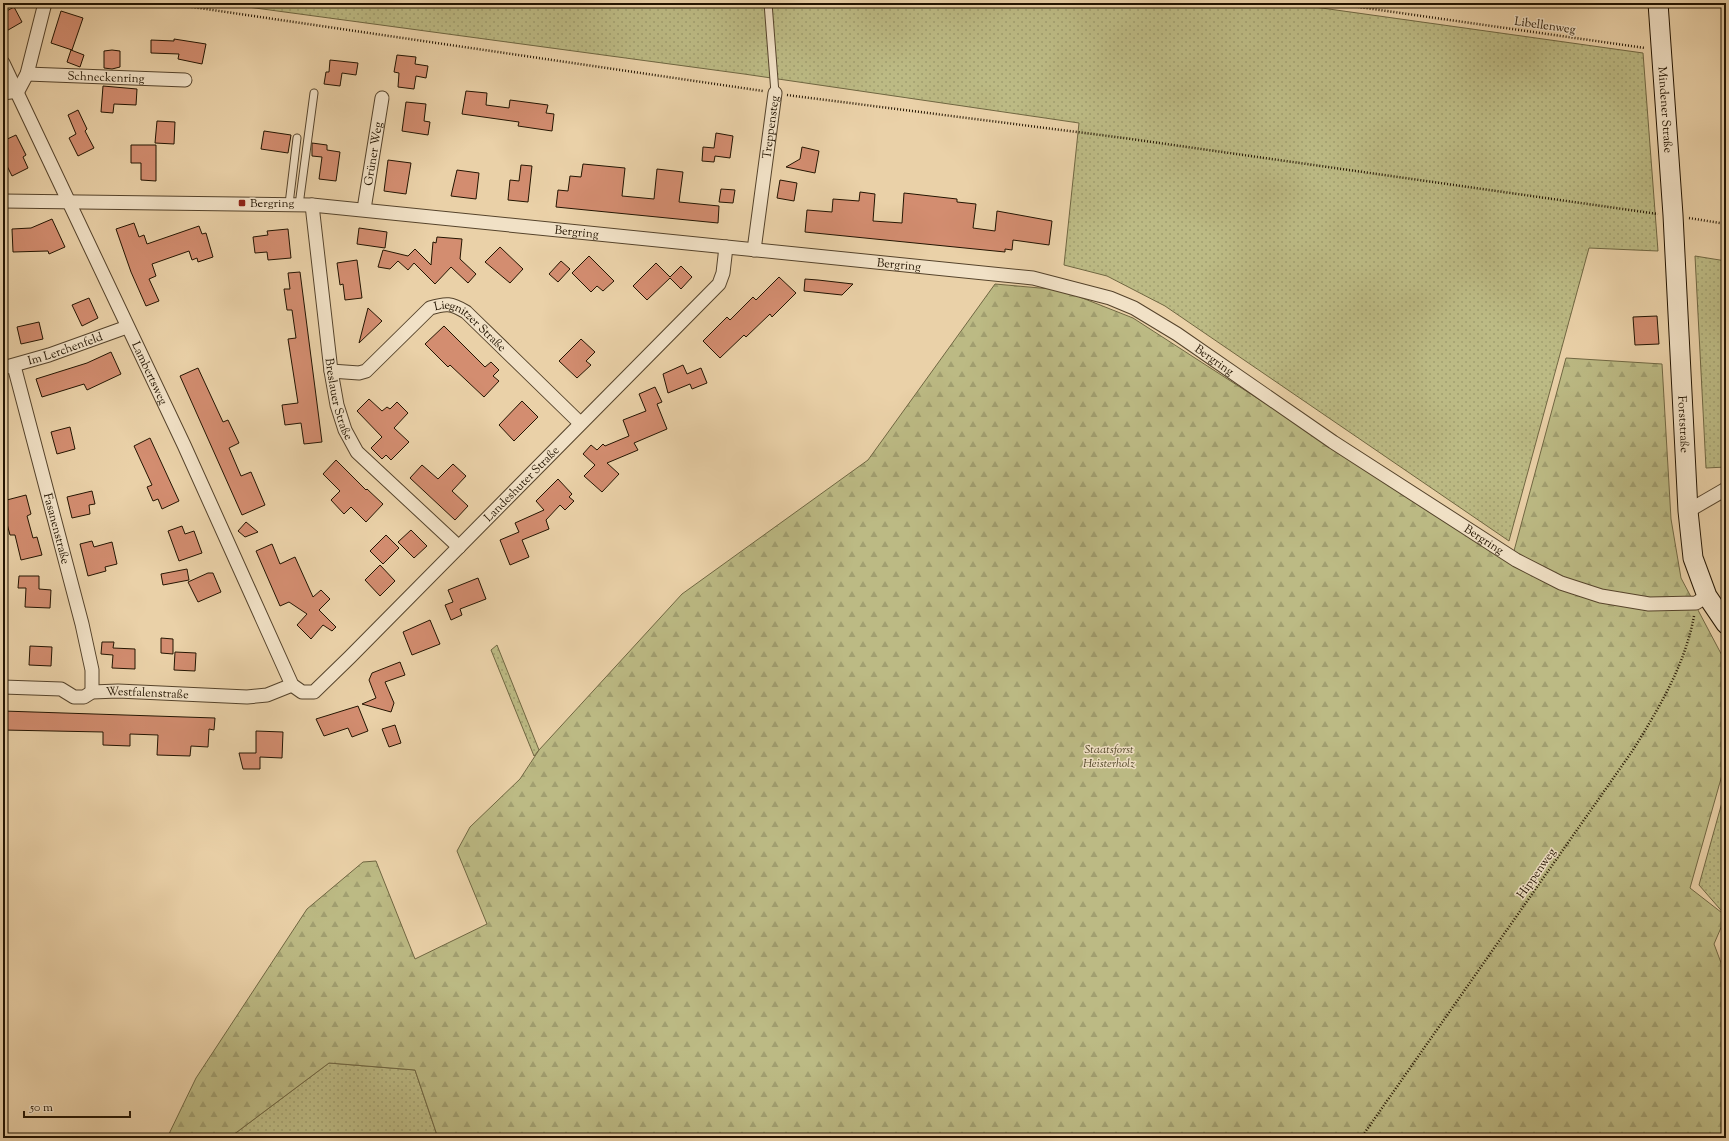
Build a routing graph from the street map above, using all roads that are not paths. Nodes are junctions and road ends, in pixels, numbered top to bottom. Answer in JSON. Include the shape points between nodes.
{"nodes":[{"id":1,"x":45,"y":3,"type":"edge"},
{"id":2,"x":768,"y":3,"type":"edge"},
{"id":3,"x":1658,"y":3,"type":"edge"},
{"id":4,"x":3,"y":62,"type":"edge"},
{"id":5,"x":27,"y":74,"type":"junction"},
{"id":6,"x":185,"y":80,"type":"dead end"},
{"id":7,"x":18,"y":91,"type":"junction"},
{"id":8,"x":3,"y":93,"type":"edge"},
{"id":9,"x":314,"y":93,"type":"dead end"},
{"id":10,"x":775,"y":93,"type":"joint"},
{"id":11,"x":382,"y":98,"type":"dead end"},
{"id":12,"x":297,"y":138,"type":"dead end"},
{"id":13,"x":3,"y":201,"type":"edge"},
{"id":14,"x":68,"y":201,"type":"junction"},
{"id":15,"x":300,"y":205,"type":"junction"},
{"id":16,"x":364,"y":209,"type":"junction"},
{"id":17,"x":1672,"y":216,"type":"joint"},
{"id":18,"x":726,"y":247,"type":"junction"},
{"id":19,"x":754,"y":250,"type":"junction"},
{"id":20,"x":127,"y":327,"type":"junction"},
{"id":21,"x":9,"y":367,"type":"edge"},
{"id":22,"x":331,"y":371,"type":"junction"},
{"id":23,"x":580,"y":423,"type":"junction"},
{"id":24,"x":1726,"y":489,"type":"edge"},
{"id":25,"x":1688,"y":511,"type":"junction"},
{"id":26,"x":459,"y":547,"type":"junction"},
{"id":27,"x":1701,"y":599,"type":"junction"},
{"id":28,"x":1726,"y":624,"type":"edge"},
{"id":29,"x":292,"y":685,"type":"junction"},
{"id":30,"x":3,"y":687,"type":"edge"},
{"id":31,"x":92,"y":692,"type":"junction"}],
"edges":[{"from":1,"to":5,"type":"street"},
{"from":2,"to":10,"type":"lane","name":"Treppensteg"},
{"from":3,"to":17,"type":"street","name":"Mindener Straße"},
{"from":4,"to":7,"type":"street","name":"Lambertsweg"},
{"from":5,"to":6,"type":"street","name":"Schneckenring"},
{"from":5,"to":7,"type":"street"},
{"from":7,"to":8,"type":"street"},
{"from":7,"to":14,"type":"street","name":"Lambertsweg"},
{"from":9,"to":15,"type":"lane"},
{"from":10,"to":19,"type":"street","name":"Treppensteg"},
{"from":11,"to":16,"type":"street","name":"Grüner Weg"},
{"from":12,"to":15,"type":"lane"},
{"from":13,"to":14,"type":"street","name":"Bergring"},
{"from":14,"to":15,"type":"street","name":"Bergring"},
{"from":14,"to":20,"type":"street","name":"Lambertsweg"},
{"from":15,"to":16,"type":"street","name":"Bergring"},
{"from":15,"to":22,"type":"street","name":"Breslauer Straße"},
{"from":16,"to":18,"type":"street","name":"Bergring"},
{"from":17,"to":25,"type":"street","name":"Forststraße"},
{"from":18,"to":19,"type":"street","name":"Bergring"},
{"from":18,"to":23,"type":"street","name":"Landeshuter Straße","via":[[719,284]]},
{"from":19,"to":27,"type":"street","name":"Bergring","via":[[1033,278],[1110,298],[1134,308],[1176,334],[1334,442],[1522,563],[1561,583],[1601,596],[1649,604]]},
{"from":20,"to":21,"type":"street","name":"Im Lerchenfeld"},
{"from":20,"to":29,"type":"street","name":"Lambertsweg","via":[[184,445]]},
{"from":21,"to":31,"type":"street","name":"Fasanenstraße","via":[[82,624],[92,670]]},
{"from":22,"to":23,"type":"street","name":"Liegnitzer Straße","via":[[366,370],[430,308],[443,304],[454,305],[466,312]]},
{"from":22,"to":26,"type":"street","name":"Breslauer Straße","via":[[337,405],[345,430],[357,452]]},
{"from":23,"to":26,"type":"street","name":"Landeshuter Straße"},
{"from":24,"to":25,"type":"street"},
{"from":25,"to":27,"type":"street","name":"Forststraße"},
{"from":26,"to":29,"type":"street","name":"Landeshuter Straße","via":[[314,692],[302,692]]},
{"from":27,"to":28,"type":"street","name":"Forststraße"},
{"from":29,"to":31,"type":"street","name":"Westfalenstraße","via":[[267,696],[247,697]]},
{"from":30,"to":31,"type":"street","name":"Westfalenstraße","via":[[61,689],[74,697],[84,697]]}]}
